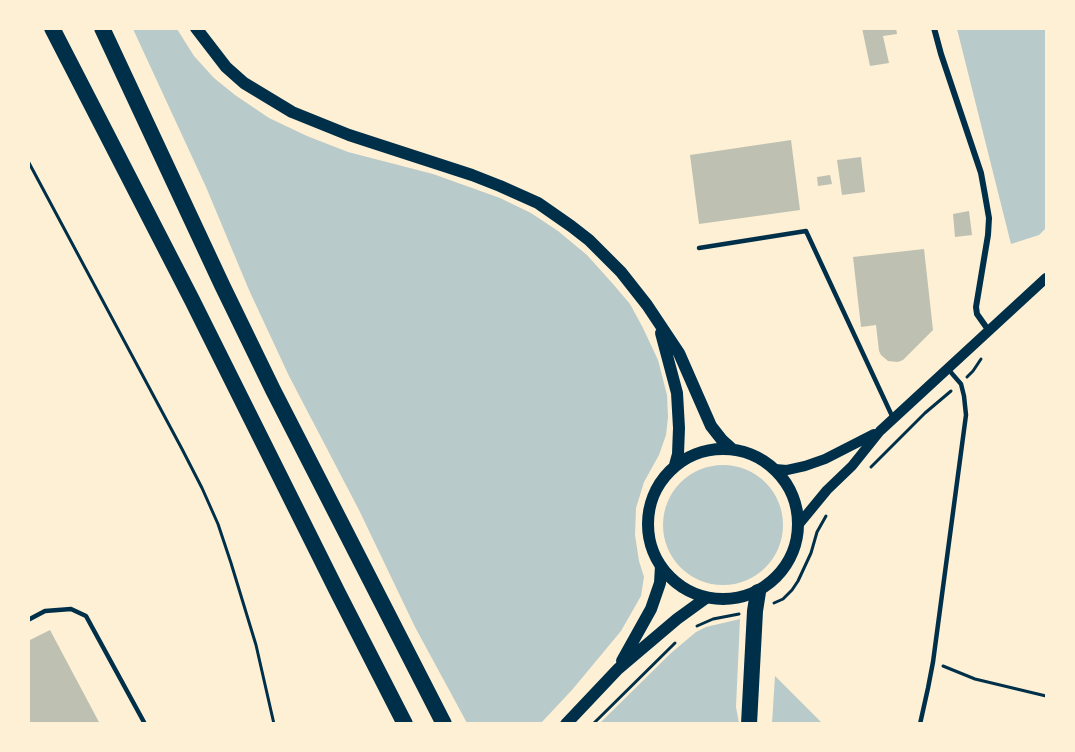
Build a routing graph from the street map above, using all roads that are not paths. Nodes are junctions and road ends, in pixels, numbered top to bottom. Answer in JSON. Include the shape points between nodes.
{"nodes":[{"id":1,"x":52,"y":28,"type":"edge"},
{"id":2,"x":102,"y":28,"type":"edge"},
{"id":3,"x":196,"y":28,"type":"edge"},
{"id":4,"x":934,"y":28,"type":"edge"},
{"id":5,"x":699,"y":248,"type":"dead end"},
{"id":6,"x":1047,"y":278,"type":"edge"},
{"id":7,"x":658,"y":321,"type":"junction"},
{"id":8,"x":989,"y":331,"type":"junction"},
{"id":9,"x":948,"y":369,"type":"junction"},
{"id":10,"x":893,"y":418,"type":"junction"},
{"id":11,"x":880,"y":431,"type":"junction"},
{"id":12,"x":732,"y":449,"type":"junction"},
{"id":13,"x":675,"y":465,"type":"junction"},
{"id":14,"x":775,"y":469,"type":"junction"},
{"id":15,"x":799,"y":524,"type":"junction"},
{"id":16,"x":661,"y":566,"type":"junction"},
{"id":17,"x":758,"y":592,"type":"junction"},
{"id":18,"x":706,"y":598,"type":"junction"},
{"id":19,"x":28,"y":620,"type":"edge"},
{"id":20,"x":618,"y":669,"type":"junction"},
{"id":21,"x":145,"y":723,"type":"edge"},
{"id":22,"x":405,"y":723,"type":"edge"},
{"id":23,"x":444,"y":723,"type":"edge"},
{"id":24,"x":566,"y":723,"type":"edge"},
{"id":25,"x":749,"y":723,"type":"edge"},
{"id":26,"x":920,"y":723,"type":"edge"}],
"edges":[{"from":1,"to":22,"type":"highway"},
{"from":2,"to":23,"type":"highway","via":[[258,358]]},
{"from":3,"to":7,"type":"main road","via":[[226,67],[244,83],[292,112],[500,186],[554,213],[604,255]]},
{"from":4,"to":8,"type":"street","via":[[985,195],[988,235],[976,307]]},
{"from":5,"to":10,"type":"lane","via":[[806,231]]},
{"from":6,"to":8,"type":"street"},
{"from":7,"to":12,"type":"main road","via":[[679,353],[711,426]]},
{"from":7,"to":13,"type":"main road","via":[[677,393]]},
{"from":8,"to":9,"type":"street"},
{"from":9,"to":10,"type":"street"},
{"from":9,"to":26,"type":"lane","via":[[960,384],[966,415],[933,662]]},
{"from":10,"to":11,"type":"street"},
{"from":11,"to":14,"type":"street","via":[[825,459],[789,470]]},
{"from":11,"to":15,"type":"street"},
{"from":12,"to":13,"type":"main road","via":[[696,453]]},
{"from":12,"to":14,"type":"main road","via":[[755,455]]},
{"from":13,"to":16,"type":"main road","via":[[654,495],[648,519],[650,544]]},
{"from":14,"to":15,"type":"main road","via":[[795,500]]},
{"from":15,"to":17,"type":"main road","via":[[795,548],[784,569]]},
{"from":16,"to":18,"type":"main road","via":[[685,590]]},
{"from":16,"to":20,"type":"main road","via":[[651,609]]},
{"from":17,"to":18,"type":"main road","via":[[727,600]]},
{"from":17,"to":25,"type":"highway"},
{"from":18,"to":20,"type":"main road"},
{"from":19,"to":21,"type":"lane","via":[[45,611],[71,609],[86,616]]},
{"from":20,"to":24,"type":"main road"}]}
